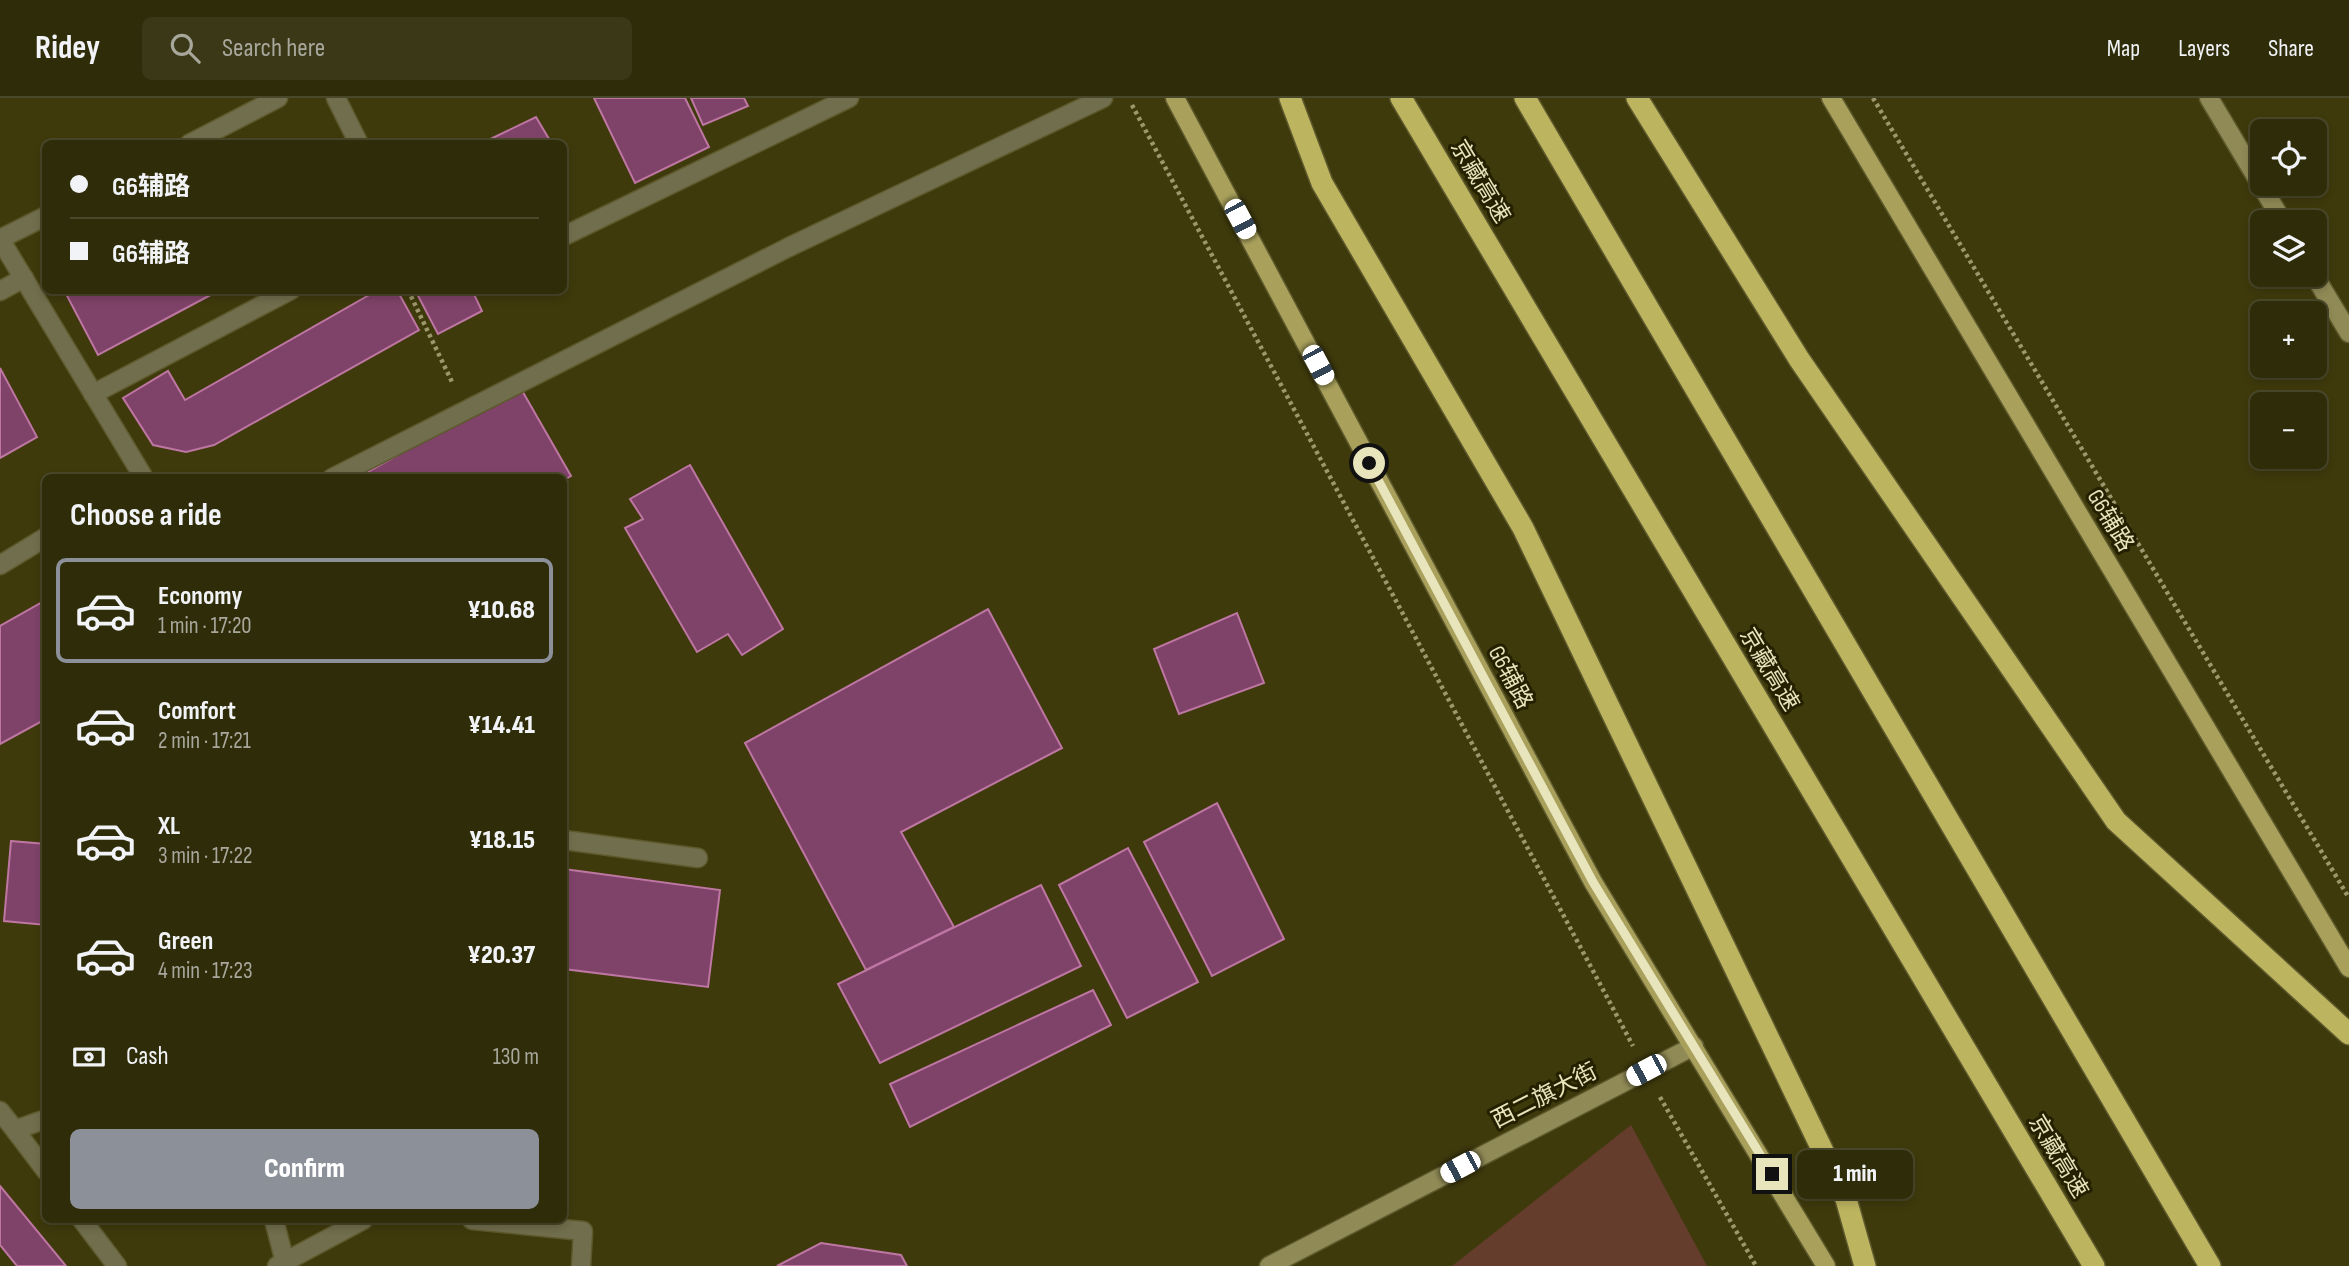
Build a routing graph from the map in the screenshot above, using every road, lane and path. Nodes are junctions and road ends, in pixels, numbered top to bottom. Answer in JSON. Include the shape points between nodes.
{"nodes":[{"id":1,"x":278,"y":98,"type":"edge"},
{"id":2,"x":336,"y":98,"type":"edge"},
{"id":3,"x":849,"y":98,"type":"edge"},
{"id":4,"x":1103,"y":98,"type":"edge"},
{"id":5,"x":1128,"y":98,"type":"edge"},
{"id":6,"x":1175,"y":98,"type":"edge"},
{"id":7,"x":1290,"y":98,"type":"edge"},
{"id":8,"x":1401,"y":98,"type":"edge"},
{"id":9,"x":1525,"y":98,"type":"edge"},
{"id":10,"x":1637,"y":98,"type":"edge"},
{"id":11,"x":1831,"y":98,"type":"edge"},
{"id":12,"x":1873,"y":98,"type":"edge"},
{"id":13,"x":2210,"y":98,"type":"edge"},
{"id":14,"x":197,"y":140,"type":"edge"},
{"id":15,"x":357,"y":140,"type":"edge"},
{"id":16,"x":2276,"y":210,"type":"edge"},
{"id":17,"x":42,"y":218,"type":"edge"},
{"id":18,"x":567,"y":235,"type":"edge"},
{"id":19,"x":0,"y":239,"type":"edge"},
{"id":20,"x":24,"y":278,"type":"junction"},
{"id":21,"x":2321,"y":287,"type":"edge"},
{"id":22,"x":0,"y":291,"type":"edge"},
{"id":23,"x":283,"y":294,"type":"edge"},
{"id":24,"x":410,"y":294,"type":"edge"},
{"id":25,"x":2349,"y":333,"type":"edge"},
{"id":26,"x":93,"y":394,"type":"junction"},
{"id":27,"x":465,"y":410,"type":"junction"},
{"id":28,"x":142,"y":474,"type":"edge"},
{"id":29,"x":340,"y":474,"type":"edge"},
{"id":30,"x":42,"y":539,"type":"edge"},
{"id":31,"x":0,"y":565,"type":"edge"},
{"id":32,"x":567,"y":840,"type":"edge"},
{"id":33,"x":698,"y":858,"type":"dead end"},
{"id":34,"x":2349,"y":898,"type":"edge"},
{"id":35,"x":2349,"y":968,"type":"edge"},
{"id":36,"x":2349,"y":1034,"type":"edge"},
{"id":37,"x":1694,"y":1046,"type":"junction"},
{"id":38,"x":1646,"y":1070,"type":"junction"},
{"id":39,"x":0,"y":1111,"type":"edge"},
{"id":40,"x":42,"y":1120,"type":"edge"},
{"id":41,"x":15,"y":1130,"type":"junction"},
{"id":42,"x":42,"y":1166,"type":"edge"},
{"id":43,"x":84,"y":1223,"type":"edge"},
{"id":44,"x":275,"y":1223,"type":"edge"},
{"id":45,"x":358,"y":1223,"type":"edge"},
{"id":46,"x":502,"y":1223,"type":"edge"},
{"id":47,"x":283,"y":1264,"type":"edge"},
{"id":48,"x":117,"y":1266,"type":"edge"},
{"id":49,"x":581,"y":1266,"type":"edge"},
{"id":50,"x":1269,"y":1266,"type":"edge"},
{"id":51,"x":1756,"y":1266,"type":"edge"},
{"id":52,"x":1826,"y":1266,"type":"edge"},
{"id":53,"x":1865,"y":1266,"type":"edge"},
{"id":54,"x":2094,"y":1266,"type":"edge"},
{"id":55,"x":2210,"y":1266,"type":"edge"}],
"edges":[{"from":1,"to":14,"type":"street"},
{"from":2,"to":15,"type":"street"},
{"from":3,"to":18,"type":"street"},
{"from":4,"to":27,"type":"street","via":[[789,247]]},
{"from":5,"to":38,"type":"path"},
{"from":6,"to":37,"type":"main road","name":"G6辅路","via":[[1593,882]]},
{"from":7,"to":53,"type":"highway","via":[[1322,183],[1529,541],[1846,1199]]},
{"from":8,"to":54,"type":"highway","name":"京藏高速"},
{"from":9,"to":55,"type":"highway"},
{"from":10,"to":36,"type":"highway","via":[[1799,359],[2116,821]]},
{"from":11,"to":35,"type":"main road","name":"G6辅路"},
{"from":12,"to":34,"type":"path"},
{"from":13,"to":16,"type":"main road"},
{"from":17,"to":19,"type":"street"},
{"from":19,"to":20,"type":"street"},
{"from":20,"to":22,"type":"street"},
{"from":20,"to":26,"type":"street"},
{"from":21,"to":25,"type":"main road"},
{"from":23,"to":26,"type":"street"},
{"from":24,"to":27,"type":"path"},
{"from":26,"to":28,"type":"street"},
{"from":27,"to":29,"type":"street"},
{"from":30,"to":31,"type":"street"},
{"from":32,"to":33,"type":"street"},
{"from":37,"to":38,"type":"main road","name":"西二旗大街"},
{"from":37,"to":52,"type":"main road","name":"G6辅路"},
{"from":38,"to":50,"type":"main road","name":"西二旗大街"},
{"from":38,"to":51,"type":"path"},
{"from":39,"to":41,"type":"street"},
{"from":40,"to":41,"type":"street"},
{"from":41,"to":42,"type":"street"},
{"from":43,"to":48,"type":"street"},
{"from":44,"to":47,"type":"street"},
{"from":45,"to":47,"type":"street"},
{"from":46,"to":49,"type":"street","via":[[583,1231]]}]}
